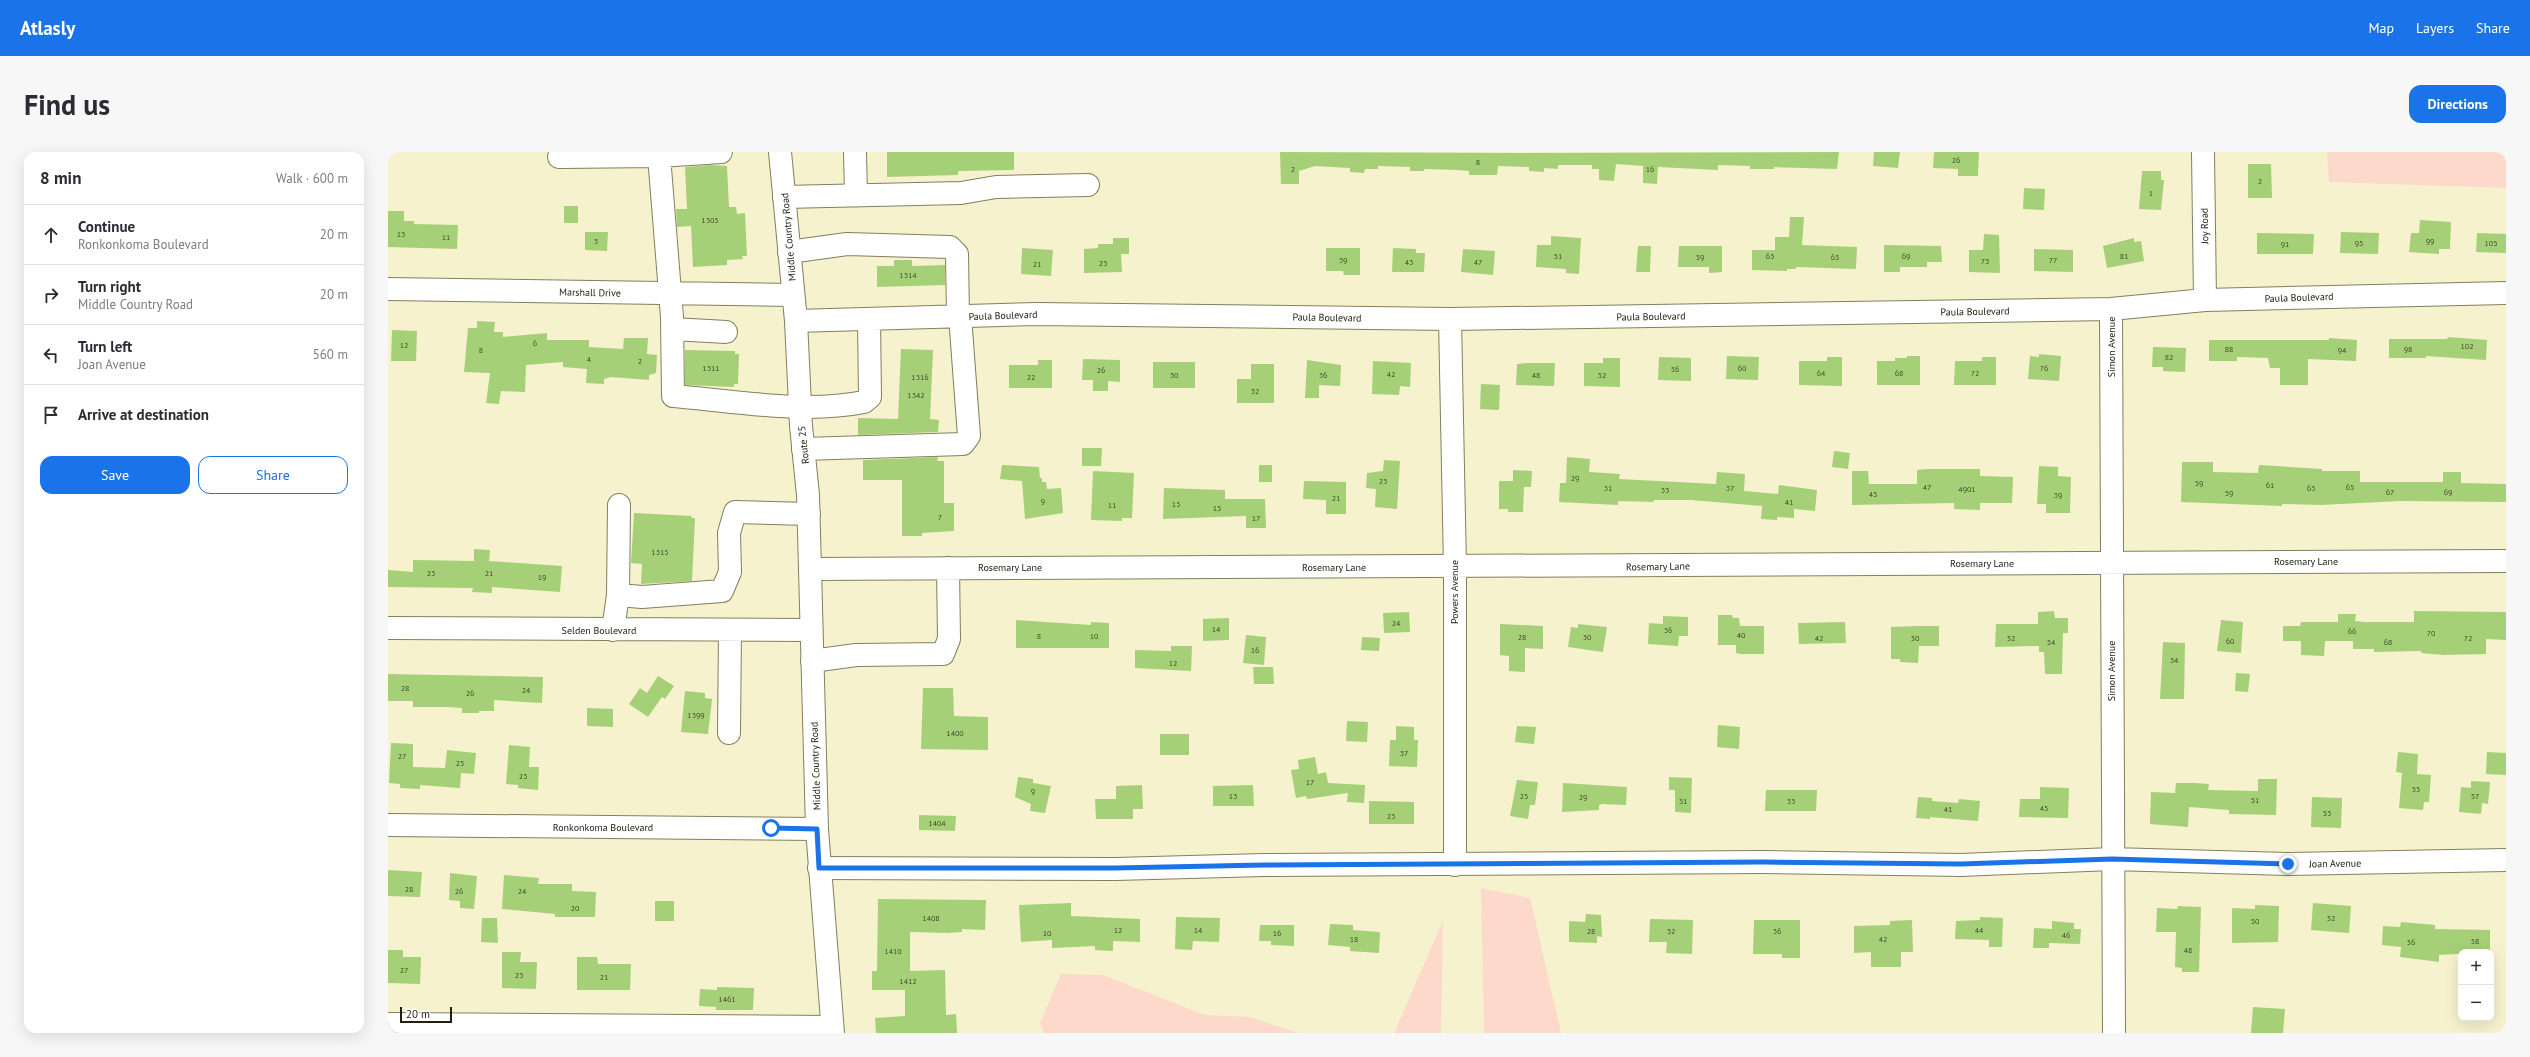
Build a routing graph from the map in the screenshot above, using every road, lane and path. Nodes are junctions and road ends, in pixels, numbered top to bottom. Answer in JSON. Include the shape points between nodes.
{"nodes":[{"id":1,"x":721,"y":152,"type":"edge"},
{"id":2,"x":780,"y":152,"type":"edge"},
{"id":3,"x":855,"y":152,"type":"edge"},
{"id":4,"x":2203,"y":152,"type":"edge"},
{"id":5,"x":659,"y":156,"type":"junction"},
{"id":6,"x":559,"y":157,"type":"dead end"},
{"id":7,"x":1088,"y":185,"type":"dead end"},
{"id":8,"x":856,"y":196,"type":"junction"},
{"id":9,"x":784,"y":197,"type":"junction"},
{"id":10,"x":789,"y":252,"type":"junction"},
{"id":11,"x":388,"y":289,"type":"edge"},
{"id":12,"x":670,"y":293,"type":"junction"},
{"id":13,"x":2506,"y":293,"type":"edge"},
{"id":14,"x":793,"y":295,"type":"junction"},
{"id":15,"x":2205,"y":300,"type":"junction"},
{"id":16,"x":2111,"y":309,"type":"junction"},
{"id":17,"x":959,"y":316,"type":"junction"},
{"id":18,"x":869,"y":319,"type":"junction"},
{"id":19,"x":1450,"y":319,"type":"junction"},
{"id":20,"x":796,"y":321,"type":"junction"},
{"id":21,"x":673,"y":329,"type":"junction"},
{"id":22,"x":726,"y":332,"type":"dead end"},
{"id":23,"x":800,"y":409,"type":"junction"},
{"id":24,"x":803,"y":449,"type":"junction"},
{"id":25,"x":619,"y":505,"type":"dead end"},
{"id":26,"x":809,"y":514,"type":"junction"},
{"id":27,"x":2506,"y":561,"type":"edge"},
{"id":28,"x":2111,"y":562,"type":"junction"},
{"id":29,"x":948,"y":568,"type":"junction"},
{"id":30,"x":1455,"y":568,"type":"junction"},
{"id":31,"x":810,"y":570,"type":"junction"},
{"id":32,"x":618,"y":595,"type":"junction"},
{"id":33,"x":388,"y":628,"type":"edge"},
{"id":34,"x":613,"y":630,"type":"junction"},
{"id":35,"x":730,"y":630,"type":"junction"},
{"id":36,"x":811,"y":630,"type":"junction"},
{"id":37,"x":812,"y":661,"type":"junction"},
{"id":38,"x":729,"y":733,"type":"dead end"},
{"id":39,"x":388,"y":825,"type":"edge"},
{"id":40,"x":817,"y":829,"type":"junction"},
{"id":41,"x":2112,"y":859,"type":"junction"},
{"id":42,"x":2506,"y":860,"type":"edge"},
{"id":43,"x":1455,"y":865,"type":"junction"},
{"id":44,"x":819,"y":868,"type":"junction"},
{"id":45,"x":388,"y":1024,"type":"edge"},
{"id":46,"x":833,"y":1030,"type":"edge"},
{"id":47,"x":2114,"y":1033,"type":"edge"}],
"edges":[{"from":1,"to":5,"type":"street"},
{"from":2,"to":9,"type":"street","name":"Middle Country Road"},
{"from":3,"to":8,"type":"street"},
{"from":4,"to":15,"type":"street","name":"Joy Road"},
{"from":5,"to":6,"type":"street"},
{"from":5,"to":12,"type":"street"},
{"from":7,"to":8,"type":"street"},
{"from":8,"to":9,"type":"street"},
{"from":9,"to":10,"type":"street","name":"Middle Country Road"},
{"from":10,"to":14,"type":"street","name":"Middle Country Road"},
{"from":10,"to":17,"type":"street","via":[[847,244],[950,247],[957,254]]},
{"from":11,"to":12,"type":"street","name":"Marshall Drive"},
{"from":12,"to":14,"type":"street","name":"Marshall Drive"},
{"from":12,"to":21,"type":"street"},
{"from":13,"to":15,"type":"street","name":"Paula Boulevard"},
{"from":14,"to":20,"type":"street","name":"Middle Country Road"},
{"from":15,"to":16,"type":"street","name":"Paula Boulevard"},
{"from":16,"to":19,"type":"street","name":"Paula Boulevard"},
{"from":16,"to":28,"type":"street","name":"Simon Avenue"},
{"from":17,"to":18,"type":"street","name":"Paula Boulevard"},
{"from":17,"to":19,"type":"street","name":"Paula Boulevard","via":[[1037,314]]},
{"from":17,"to":24,"type":"street","via":[[969,436],[963,444]]},
{"from":18,"to":20,"type":"street","name":"Paula Boulevard"},
{"from":18,"to":23,"type":"street","via":[[870,397],[864,402],[845,406]]},
{"from":19,"to":30,"type":"street","name":"Powers Avenue"},
{"from":20,"to":23,"type":"street","name":"Route 25"},
{"from":21,"to":22,"type":"street"},
{"from":21,"to":23,"type":"street","via":[[673,396]]},
{"from":23,"to":24,"type":"street","name":"Route 25"},
{"from":24,"to":26,"type":"street","name":"Route 25"},
{"from":25,"to":32,"type":"street"},
{"from":26,"to":31,"type":"street","name":"Route 25"},
{"from":26,"to":32,"type":"street","via":[[735,512],[729,533],[730,572],[722,591],[642,597]]},
{"from":27,"to":28,"type":"street","name":"Rosemary Lane"},
{"from":28,"to":30,"type":"street","name":"Rosemary Lane"},
{"from":28,"to":41,"type":"street","name":"Simon Avenue"},
{"from":29,"to":30,"type":"street","name":"Rosemary Lane"},
{"from":29,"to":31,"type":"street","name":"Rosemary Lane"},
{"from":29,"to":37,"type":"street","via":[[949,639],[944,654],[856,655]]},
{"from":30,"to":43,"type":"street","name":"Powers Avenue"},
{"from":31,"to":36,"type":"street","name":"Middle Country Road"},
{"from":32,"to":34,"type":"street"},
{"from":33,"to":34,"type":"street","name":"Selden Boulevard"},
{"from":34,"to":35,"type":"street","name":"Selden Boulevard"},
{"from":35,"to":36,"type":"street","name":"Selden Boulevard"},
{"from":35,"to":38,"type":"street"},
{"from":36,"to":37,"type":"street","name":"Middle Country Road"},
{"from":37,"to":40,"type":"street","name":"Middle Country Road"},
{"from":39,"to":40,"type":"street","name":"Ronkonkoma Boulevard"},
{"from":40,"to":44,"type":"street","name":"Middle Country Road"},
{"from":41,"to":42,"type":"street","name":"Joan Avenue","via":[[2288,864]]},
{"from":41,"to":43,"type":"street","name":"Joan Avenue","via":[[1961,864],[1763,862]]},
{"from":41,"to":47,"type":"street","name":"Simon Avenue"},
{"from":43,"to":44,"type":"street","name":"Joan Avenue"},
{"from":44,"to":46,"type":"street","name":"Middle Country Road"},
{"from":45,"to":46,"type":"street"}]}
